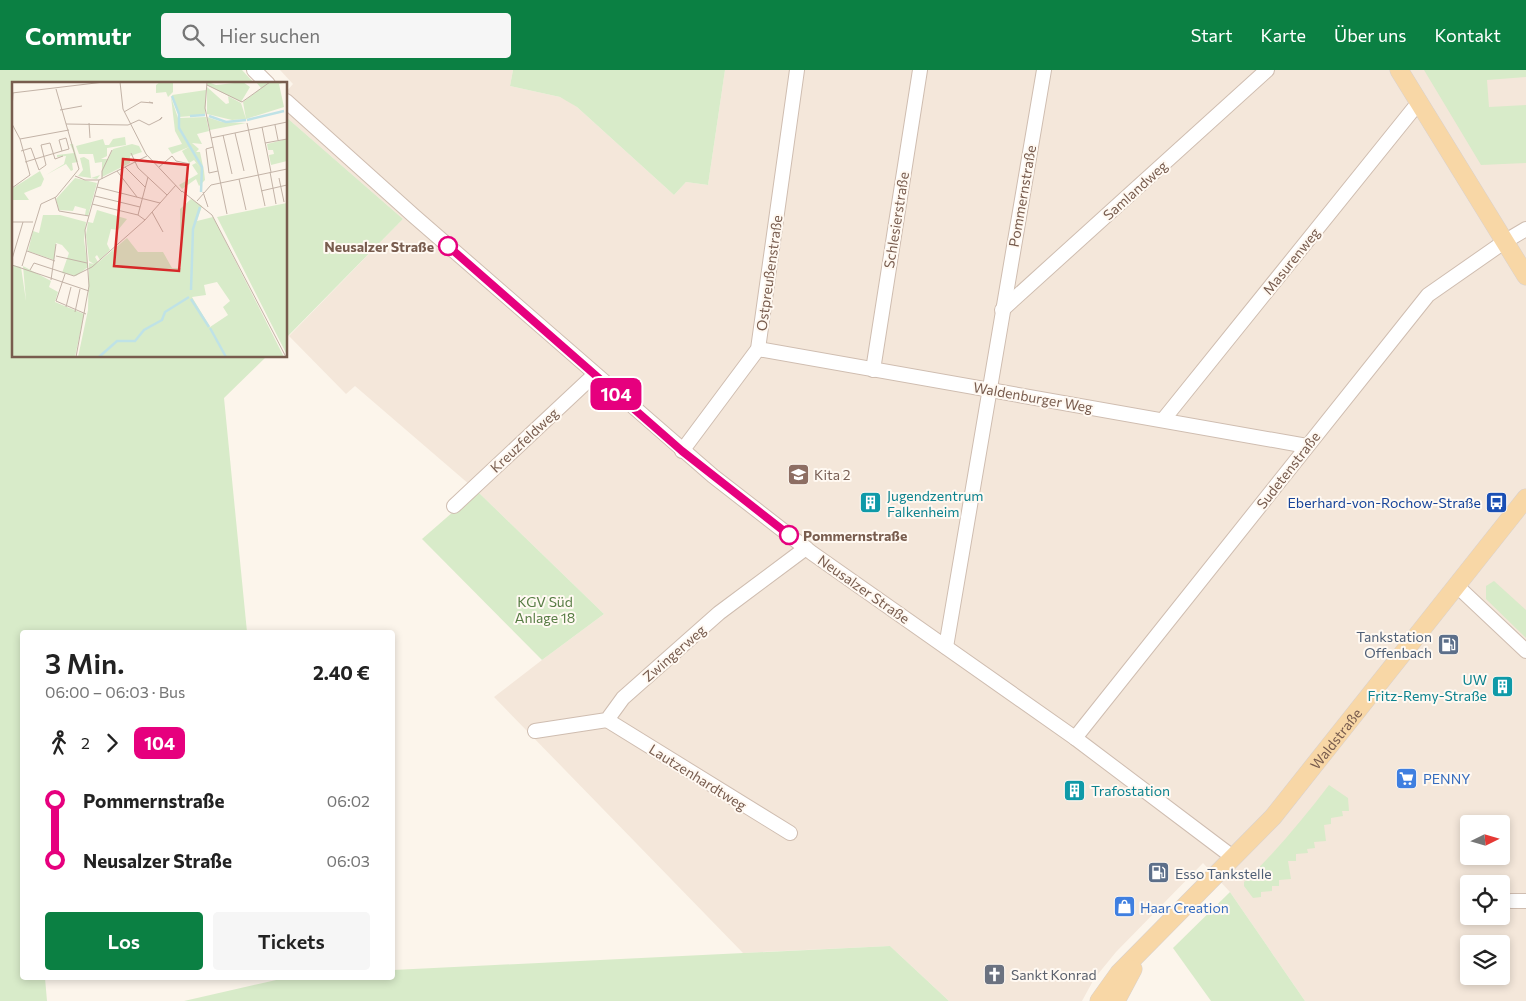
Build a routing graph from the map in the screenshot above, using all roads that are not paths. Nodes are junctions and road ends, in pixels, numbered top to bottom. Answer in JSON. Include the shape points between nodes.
{"nodes":[{"id":1,"x":254,"y":70,"type":"edge"},
{"id":2,"x":796,"y":70,"type":"edge"},
{"id":3,"x":920,"y":70,"type":"edge"},
{"id":4,"x":1044,"y":70,"type":"edge"},
{"id":5,"x":1267,"y":70,"type":"edge"},
{"id":6,"x":1399,"y":70,"type":"edge"},
{"id":7,"x":266,"y":82,"type":"edge"},
{"id":8,"x":1418,"y":102,"type":"junction"},
{"id":9,"x":288,"y":103,"type":"edge"},
{"id":10,"x":1526,"y":229,"type":"edge"},
{"id":11,"x":1504,"y":242,"type":"junction"},
{"id":12,"x":1526,"y":276,"type":"edge"},
{"id":13,"x":1002,"y":310,"type":"junction"},
{"id":14,"x":758,"y":349,"type":"junction"},
{"id":15,"x":873,"y":370,"type":"junction"},
{"id":16,"x":594,"y":375,"type":"junction"},
{"id":17,"x":989,"y":389,"type":"junction"},
{"id":18,"x":1163,"y":420,"type":"junction"},
{"id":19,"x":1307,"y":446,"type":"junction"},
{"id":20,"x":682,"y":451,"type":"junction"},
{"id":21,"x":1526,"y":498,"type":"edge"},
{"id":22,"x":454,"y":506,"type":"dead end"},
{"id":23,"x":806,"y":548,"type":"junction"},
{"id":24,"x":1457,"y":586,"type":"junction"},
{"id":25,"x":946,"y":646,"type":"junction"},
{"id":26,"x":1526,"y":651,"type":"edge"},
{"id":27,"x":607,"y":720,"type":"junction"},
{"id":28,"x":534,"y":731,"type":"dead end"},
{"id":29,"x":1075,"y":738,"type":"junction"},
{"id":30,"x":790,"y":833,"type":"dead end"},
{"id":31,"x":1234,"y":858,"type":"junction"},
{"id":32,"x":1526,"y":901,"type":"edge"},
{"id":33,"x":1511,"y":902,"type":"dead end"},
{"id":34,"x":1150,"y":943,"type":"junction"},
{"id":35,"x":1099,"y":1001,"type":"edge"},
{"id":36,"x":1116,"y":1001,"type":"edge"}],
"edges":[{"from":1,"to":7,"type":"street"},
{"from":2,"to":14,"type":"street","name":"Ostpreußenstraße"},
{"from":3,"to":15,"type":"street","name":"Schlesierstraße"},
{"from":4,"to":13,"type":"street","name":"Pommernstraße"},
{"from":5,"to":13,"type":"street","name":"Samlandweg"},
{"from":6,"to":8,"type":"main road"},
{"from":8,"to":11,"type":"main road"},
{"from":8,"to":18,"type":"street","name":"Masurenweg"},
{"from":9,"to":16,"type":"street","name":"Neusalzer Straße"},
{"from":10,"to":11,"type":"street","name":"Sudetenstraße"},
{"from":11,"to":12,"type":"main road"},
{"from":11,"to":19,"type":"street","name":"Sudetenstraße","via":[[1428,295]]},
{"from":13,"to":17,"type":"street","name":"Pommernstraße"},
{"from":14,"to":15,"type":"street","name":"Waldenburger Weg"},
{"from":14,"to":20,"type":"street","name":"Ostpreußenstraße"},
{"from":15,"to":17,"type":"street","name":"Waldenburger Weg"},
{"from":16,"to":20,"type":"street","name":"Neusalzer Straße"},
{"from":16,"to":22,"type":"street","name":"Kreuzfeldweg"},
{"from":17,"to":18,"type":"street","name":"Waldenburger Weg"},
{"from":17,"to":25,"type":"street","name":"Pommernstraße"},
{"from":18,"to":19,"type":"street","name":"Waldenburger Weg"},
{"from":19,"to":29,"type":"street","name":"Sudetenstraße"},
{"from":20,"to":23,"type":"street","name":"Neusalzer Straße"},
{"from":21,"to":24,"type":"main road","name":"Waldstraße"},
{"from":23,"to":25,"type":"street","name":"Neusalzer Straße"},
{"from":23,"to":27,"type":"street","name":"Zwingerweg","via":[[719,613],[623,698]]},
{"from":24,"to":26,"type":"street"},
{"from":24,"to":31,"type":"main road","name":"Waldstraße","via":[[1280,809]]},
{"from":25,"to":29,"type":"street","name":"Neusalzer Straße"},
{"from":27,"to":28,"type":"street"},
{"from":27,"to":30,"type":"street","name":"Lautzenhardtweg"},
{"from":29,"to":31,"type":"street","name":"Neusalzer Straße"},
{"from":31,"to":34,"type":"main road","name":"Waldstraße"},
{"from":32,"to":33,"type":"street"},
{"from":34,"to":35,"type":"main road","name":"Waldstraße","via":[[1119,974]]},
{"from":34,"to":36,"type":"main road","name":"Waldstraße"}]}
